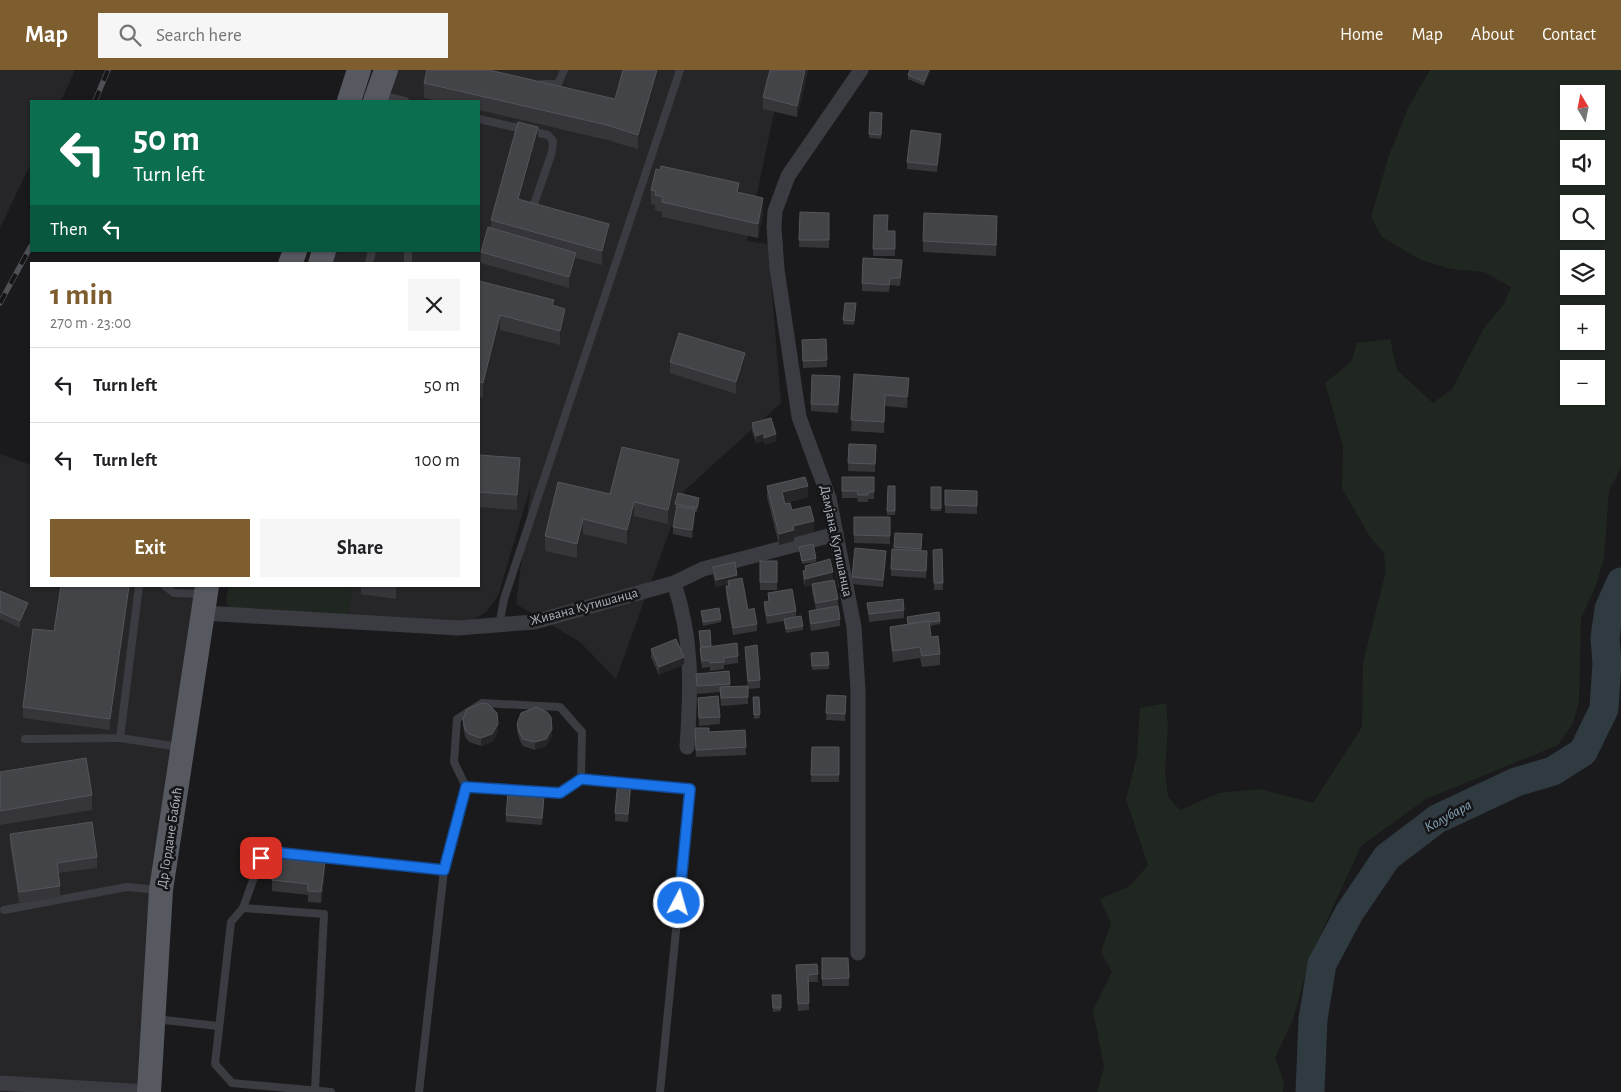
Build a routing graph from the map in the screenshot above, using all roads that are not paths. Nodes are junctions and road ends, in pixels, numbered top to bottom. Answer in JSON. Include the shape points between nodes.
{"nodes":[{"id":1,"x":359,"y":70,"type":"edge"},
{"id":2,"x":386,"y":70,"type":"edge"},
{"id":3,"x":564,"y":70,"type":"edge"},
{"id":4,"x":680,"y":70,"type":"edge"},
{"id":5,"x":861,"y":70,"type":"edge"},
{"id":6,"x":535,"y":82,"type":"edge"},
{"id":7,"x":376,"y":98,"type":"edge"},
{"id":8,"x":349,"y":100,"type":"edge"},
{"id":9,"x":395,"y":100,"type":"edge"},
{"id":10,"x":480,"y":119,"type":"edge"},
{"id":11,"x":532,"y":210,"type":"edge"},
{"id":12,"x":836,"y":534,"type":"junction"},
{"id":13,"x":674,"y":583,"type":"junction"},
{"id":14,"x":139,"y":587,"type":"edge"},
{"id":15,"x":166,"y":587,"type":"edge"},
{"id":16,"x":205,"y":598,"type":"edge"},
{"id":17,"x":499,"y":626,"type":"junction"},
{"id":18,"x":120,"y":738,"type":"junction"},
{"id":19,"x":25,"y":739,"type":"dead end"},
{"id":20,"x":184,"y":747,"type":"junction"},
{"id":21,"x":687,"y":747,"type":"dead end"},
{"id":22,"x":581,"y":779,"type":"junction"},
{"id":23,"x":466,"y":787,"type":"junction"},
{"id":24,"x":444,"y":870,"type":"junction"},
{"id":25,"x":161,"y":890,"type":"junction"},
{"id":26,"x":243,"y":908,"type":"junction"},
{"id":27,"x":4,"y":910,"type":"dead end"},
{"id":28,"x":858,"y":953,"type":"dead end"},
{"id":29,"x":153,"y":1019,"type":"junction"},
{"id":30,"x":218,"y":1026,"type":"junction"},
{"id":31,"x":0,"y":1083,"type":"edge"},
{"id":32,"x":315,"y":1090,"type":"junction"},
{"id":33,"x":148,"y":1092,"type":"edge"},
{"id":34,"x":331,"y":1092,"type":"edge"},
{"id":35,"x":419,"y":1092,"type":"edge"},
{"id":36,"x":660,"y":1092,"type":"edge"}],
"edges":[{"from":1,"to":8,"type":"main road"},
{"from":2,"to":7,"type":"main road"},
{"from":3,"to":6,"type":"lane","via":[[558,84]]},
{"from":4,"to":17,"type":"lane","via":[[504,599]]},
{"from":5,"to":12,"type":"street","name":"Дамјана Кутишанца","via":[[788,176],[775,211],[774,226],[777,269],[799,417],[829,498]]},
{"from":7,"to":9,"type":"lane"},
{"from":10,"to":11,"type":"lane","via":[[548,135],[553,142]]},
{"from":12,"to":13,"type":"street","name":"Живана Кутишанца","via":[[703,569]]},
{"from":12,"to":28,"type":"street","name":"Дамјана Кутишанца","via":[[854,627],[858,690]]},
{"from":13,"to":17,"type":"street","name":"Живана Кутишанца","via":[[534,622]]},
{"from":13,"to":21,"type":"street","via":[[686,622],[689,649],[691,676]]},
{"from":14,"to":18,"type":"lane"},
{"from":15,"to":16,"type":"lane","via":[[174,593]]},
{"from":16,"to":17,"type":"street","name":"Живана Кутишанца","via":[[458,628]]},
{"from":16,"to":20,"type":"main road","name":"Др Гордане Бабић"},
{"from":18,"to":19,"type":"lane"},
{"from":18,"to":20,"type":"lane"},
{"from":20,"to":25,"type":"main road","name":"Др Гордане Бабић"},
{"from":22,"to":23,"type":"lane","via":[[560,793]]},
{"from":22,"to":23,"type":"lane","via":[[582,732],[560,707],[482,703],[457,719],[454,762]]},
{"from":22,"to":36,"type":"lane","via":[[690,789]]},
{"from":23,"to":24,"type":"lane"},
{"from":24,"to":26,"type":"lane","via":[[272,852],[261,858]]},
{"from":24,"to":35,"type":"lane"},
{"from":25,"to":27,"type":"lane","via":[[127,887]]},
{"from":25,"to":29,"type":"main road","name":"Др Гордане Бабић"},
{"from":26,"to":30,"type":"lane","via":[[231,922]]},
{"from":26,"to":32,"type":"lane","via":[[324,914]]},
{"from":29,"to":30,"type":"lane"},
{"from":29,"to":33,"type":"main road","name":"Др Гордане Бабић"},
{"from":30,"to":32,"type":"lane","via":[[215,1064],[232,1083]]},
{"from":31,"to":33,"type":"street"},
{"from":32,"to":34,"type":"lane"}]}
